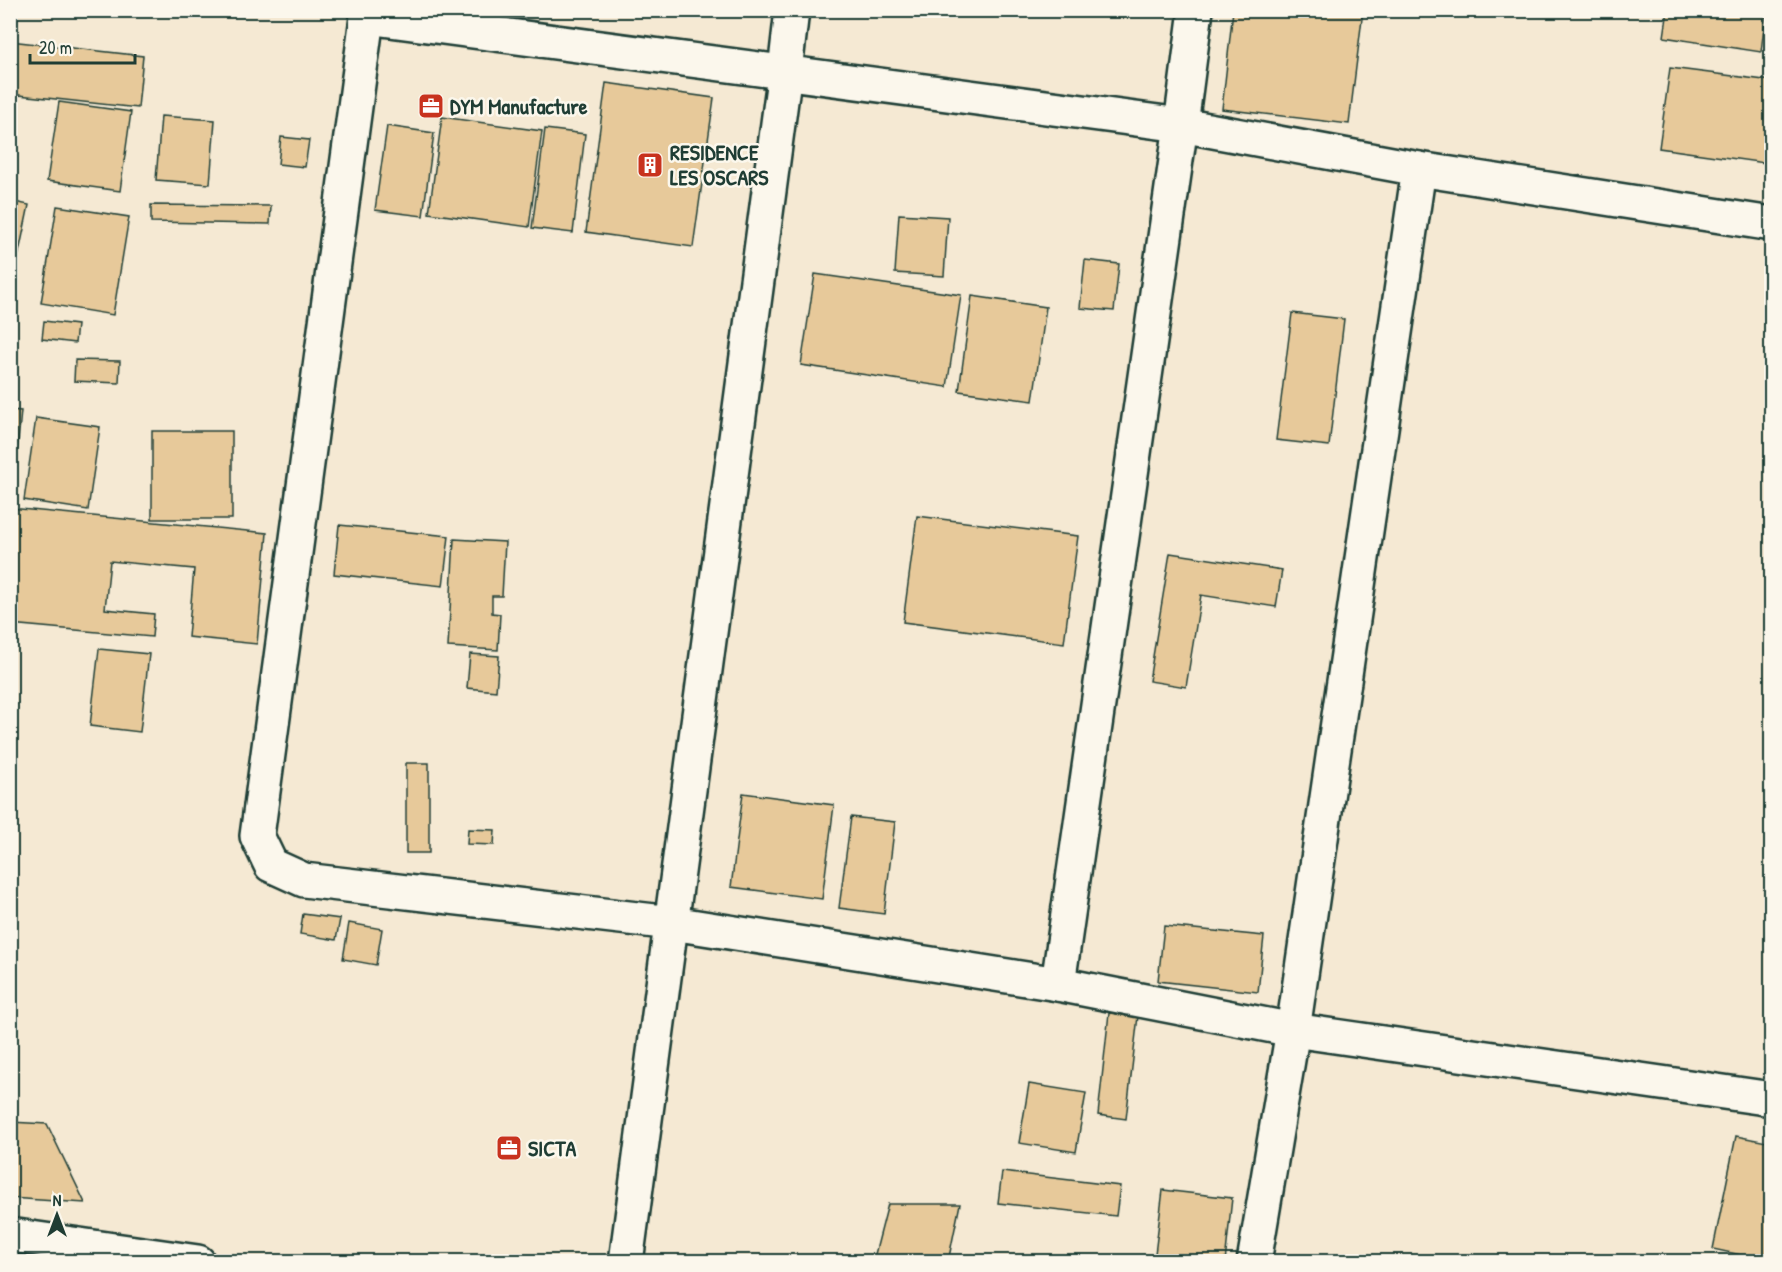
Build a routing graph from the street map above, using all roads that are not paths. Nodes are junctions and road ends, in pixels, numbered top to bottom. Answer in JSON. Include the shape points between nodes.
{"nodes":[{"id":1,"x":792,"y":10,"type":"edge"},
{"id":2,"x":1196,"y":10,"type":"edge"},
{"id":3,"x":368,"y":14,"type":"edge"},
{"id":4,"x":785,"y":71,"type":"junction"},
{"id":5,"x":1181,"y":125,"type":"junction"},
{"id":6,"x":1419,"y":169,"type":"junction"},
{"id":7,"x":1772,"y":224,"type":"edge"},
{"id":8,"x":672,"y":923,"type":"junction"},
{"id":9,"x":1058,"y":984,"type":"junction"},
{"id":10,"x":1293,"y":1030,"type":"junction"},
{"id":11,"x":1772,"y":1098,"type":"edge"},
{"id":12,"x":10,"y":1235,"type":"edge"},
{"id":13,"x":198,"y":1262,"type":"edge"},
{"id":14,"x":626,"y":1262,"type":"edge"},
{"id":15,"x":1254,"y":1262,"type":"edge"}],
"edges":[{"from":1,"to":4,"type":"street"},
{"from":2,"to":5,"type":"street"},
{"from":3,"to":4,"type":"street"},
{"from":3,"to":8,"type":"street","via":[[257,836],[271,865],[304,880]]},
{"from":4,"to":5,"type":"street"},
{"from":4,"to":8,"type":"street"},
{"from":5,"to":6,"type":"street"},
{"from":5,"to":9,"type":"street"},
{"from":6,"to":7,"type":"street"},
{"from":6,"to":10,"type":"street"},
{"from":8,"to":9,"type":"street"},
{"from":8,"to":14,"type":"street"},
{"from":9,"to":10,"type":"street"},
{"from":10,"to":11,"type":"street"},
{"from":10,"to":15,"type":"street"},
{"from":12,"to":13,"type":"street"}]}
